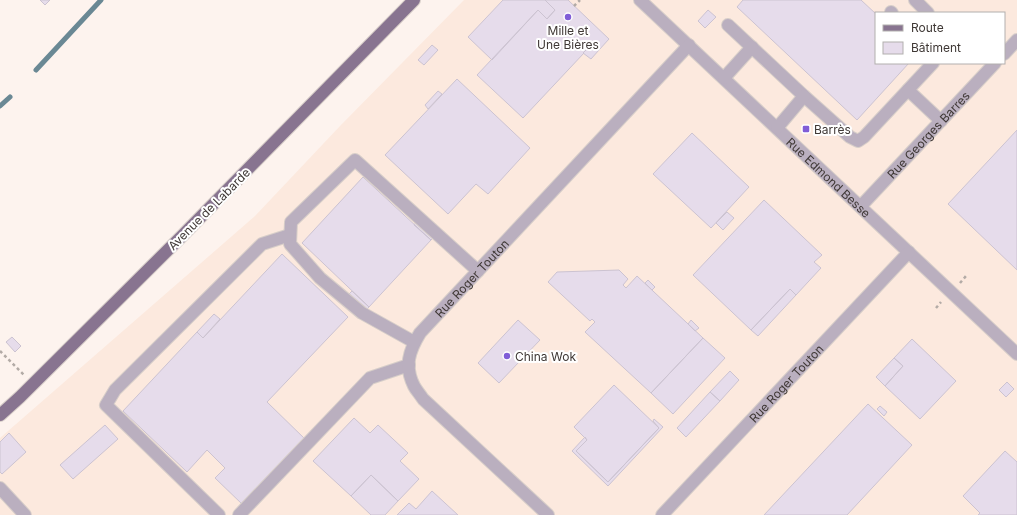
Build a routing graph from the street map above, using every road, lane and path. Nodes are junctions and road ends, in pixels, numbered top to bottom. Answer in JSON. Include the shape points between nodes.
{"nodes":[{"id":1,"x":414,"y":0,"type":"edge"},
{"id":2,"x":580,"y":0,"type":"edge"},
{"id":3,"x":640,"y":0,"type":"edge"},
{"id":4,"x":915,"y":0,"type":"edge"},
{"id":5,"x":574,"y":6,"type":"dead end"},
{"id":6,"x":927,"y":12,"type":"edge"},
{"id":7,"x":728,"y":25,"type":"dead end"},
{"id":8,"x":1017,"y":40,"type":"edge"},
{"id":9,"x":689,"y":45,"type":"junction"},
{"id":10,"x":752,"y":47,"type":"junction"},
{"id":11,"x":1005,"y":53,"type":"edge"},
{"id":12,"x":932,"y":64,"type":"edge"},
{"id":13,"x":989,"y":65,"type":"edge"},
{"id":14,"x":724,"y":78,"type":"junction"},
{"id":15,"x":908,"y":90,"type":"junction"},
{"id":16,"x":804,"y":96,"type":"junction"},
{"id":17,"x":941,"y":121,"type":"junction"},
{"id":18,"x":777,"y":128,"type":"junction"},
{"id":19,"x":861,"y":206,"type":"junction"},
{"id":20,"x":290,"y":235,"type":"junction"},
{"id":21,"x":909,"y":252,"type":"junction"},
{"id":22,"x":478,"y":271,"type":"junction"},
{"id":23,"x":414,"y":342,"type":"junction"},
{"id":24,"x":0,"y":351,"type":"edge"},
{"id":25,"x":1017,"y":354,"type":"edge"},
{"id":26,"x":409,"y":364,"type":"junction"},
{"id":27,"x":33,"y":384,"type":"junction"},
{"id":28,"x":0,"y":415,"type":"edge"},
{"id":29,"x":0,"y":488,"type":"edge"},
{"id":30,"x":25,"y":515,"type":"edge"},
{"id":31,"x":219,"y":515,"type":"edge"},
{"id":32,"x":239,"y":515,"type":"edge"},
{"id":33,"x":548,"y":515,"type":"edge"},
{"id":34,"x":662,"y":515,"type":"edge"}],
"edges":[{"from":1,"to":27,"type":"main road","name":"Avenue de Labarde"},
{"from":2,"to":5,"type":"path"},
{"from":3,"to":9,"type":"street","name":"Rue Edmond Besse"},
{"from":4,"to":6,"type":"street"},
{"from":7,"to":10,"type":"street"},
{"from":8,"to":11,"type":"street"},
{"from":9,"to":14,"type":"street","name":"Rue Edmond Besse"},
{"from":9,"to":22,"type":"street","name":"Rue Roger Touton"},
{"from":10,"to":14,"type":"street"},
{"from":10,"to":16,"type":"street"},
{"from":12,"to":15,"type":"street"},
{"from":13,"to":17,"type":"street","name":"Rue Georges Barres"},
{"from":14,"to":18,"type":"street","name":"Rue Edmond Besse"},
{"from":15,"to":16,"type":"street","via":[[858,141],[850,137]]},
{"from":15,"to":17,"type":"street"},
{"from":16,"to":18,"type":"street"},
{"from":17,"to":19,"type":"street","name":"Rue Georges Barres"},
{"from":18,"to":19,"type":"street","name":"Rue Edmond Besse"},
{"from":19,"to":21,"type":"street","name":"Rue Edmond Besse"},
{"from":20,"to":22,"type":"street","via":[[291,222],[355,160]]},
{"from":20,"to":23,"type":"street","via":[[290,244],[320,278],[362,313]]},
{"from":20,"to":31,"type":"street","via":[[262,244],[115,390],[106,405]]},
{"from":21,"to":25,"type":"street","name":"Rue Edmond Besse"},
{"from":21,"to":34,"type":"street","name":"Rue Roger Touton"},
{"from":22,"to":23,"type":"street","name":"Rue Roger Touton"},
{"from":23,"to":26,"type":"street","name":"Rue Roger Touton"},
{"from":24,"to":27,"type":"path"},
{"from":26,"to":32,"type":"street","via":[[370,378]]},
{"from":26,"to":33,"type":"street","name":"Rue Roger Touton","via":[[409,374],[414,387],[424,398]]},
{"from":27,"to":28,"type":"main road","name":"Avenue de Labarde"},
{"from":29,"to":30,"type":"street"}]}
